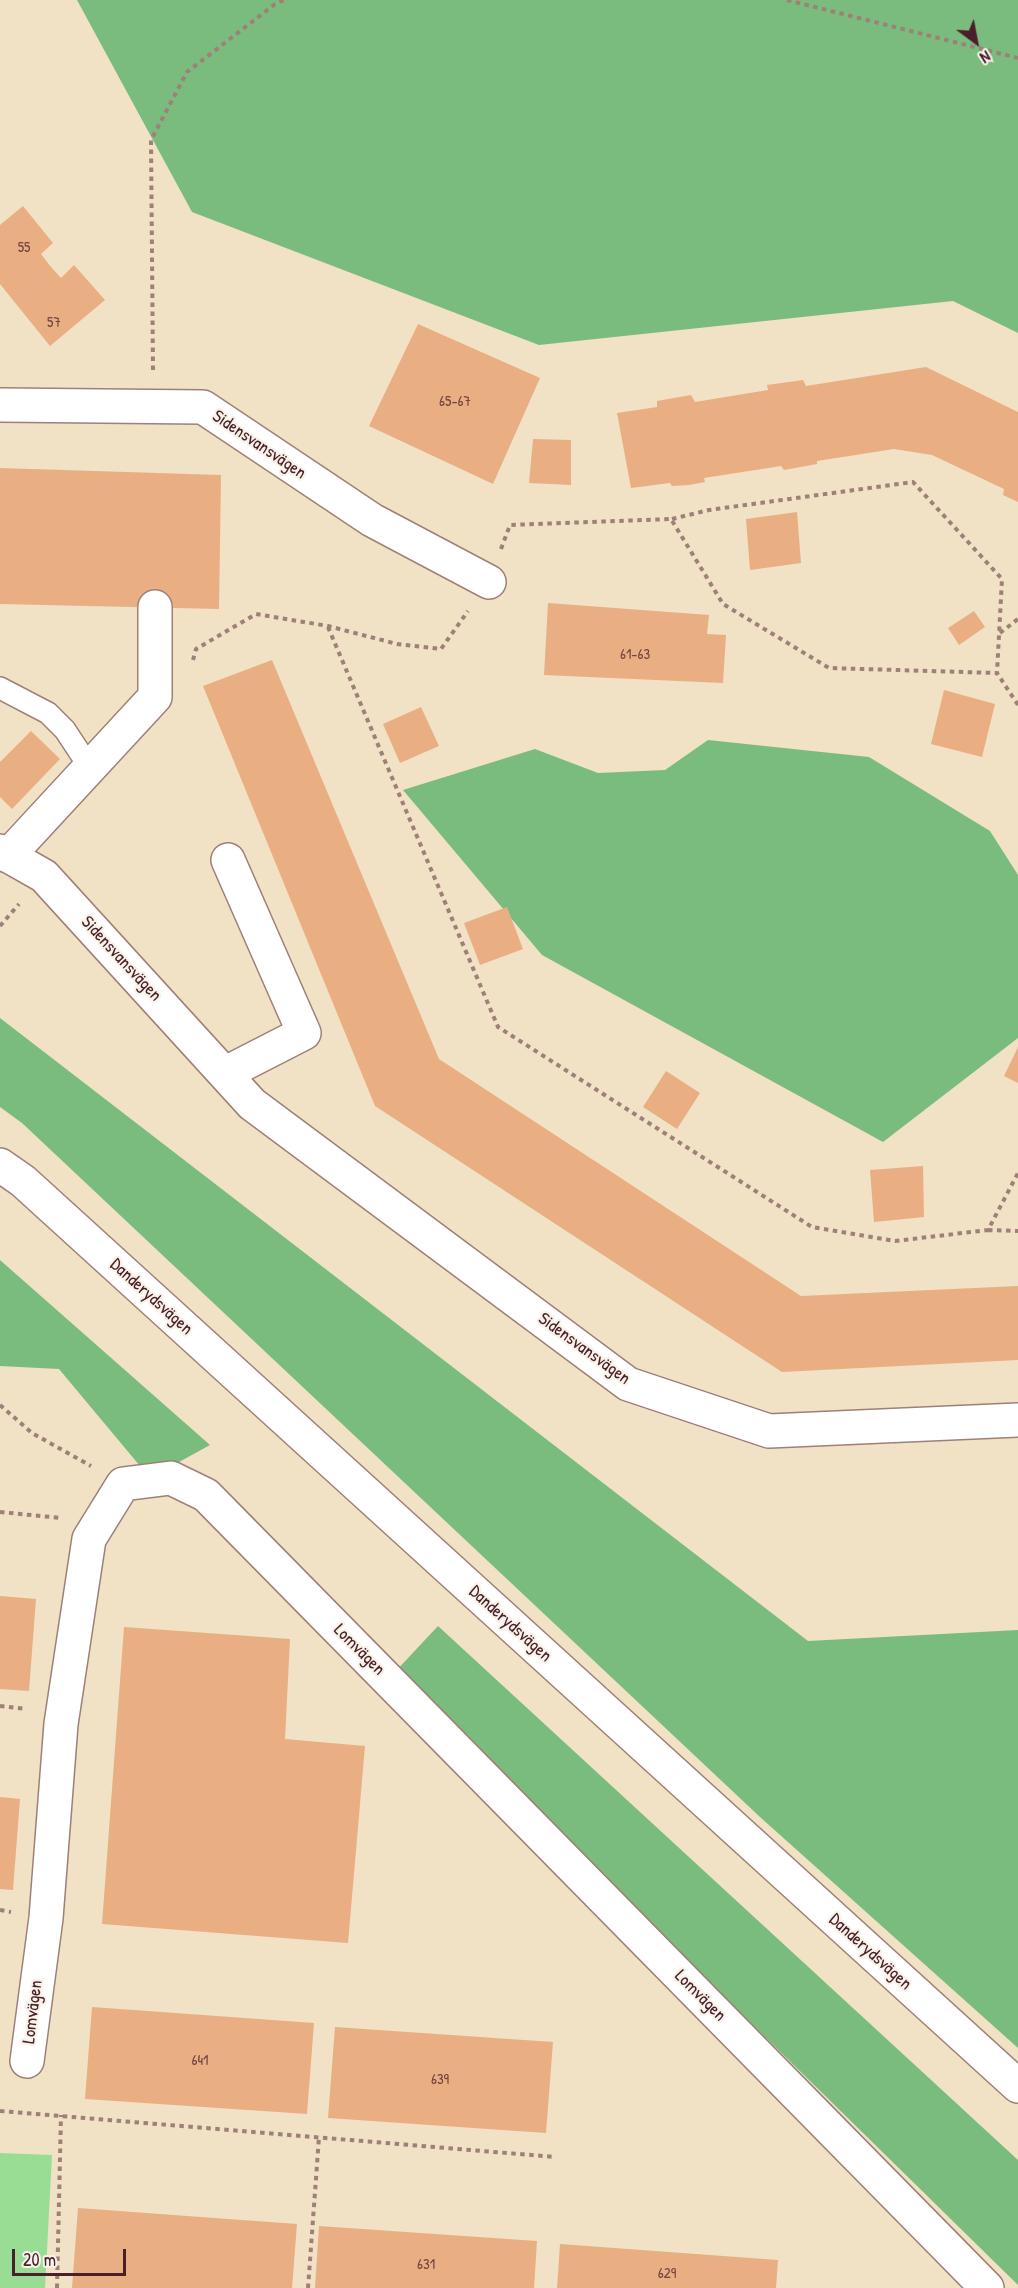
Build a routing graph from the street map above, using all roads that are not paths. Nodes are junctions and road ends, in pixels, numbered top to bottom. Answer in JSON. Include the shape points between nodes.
{"nodes":[{"id":1,"x":1,"y":403,"type":"edge"},
{"id":2,"x":489,"y":582,"type":"road end"},
{"id":3,"x":155,"y":608,"type":"dead end"},
{"id":4,"x":0,"y":688,"type":"edge"},
{"id":5,"x":90,"y":768,"type":"junction"},
{"id":6,"x":4,"y":854,"type":"edge"},
{"id":7,"x":228,"y":860,"type":"dead end"},
{"id":8,"x":226,"y":1073,"type":"junction"},
{"id":9,"x":0,"y":1166,"type":"edge"},
{"id":10,"x":1018,"y":1420,"type":"edge"},
{"id":11,"x":27,"y":2061,"type":"dead end"},
{"id":12,"x":1018,"y":2086,"type":"edge"},
{"id":13,"x":987,"y":2288,"type":"edge"}],
"edges":[{"from":1,"to":2,"type":"street","name":"Sidensvansvägen","via":[[203,407],[372,520]]},
{"from":3,"to":5,"type":"street","name":"Sidensvansvägen","via":[[155,697]]},
{"from":4,"to":5,"type":"lane","via":[[48,713],[65,730]]},
{"from":5,"to":6,"type":"street","name":"Sidensvansvägen"},
{"from":6,"to":8,"type":"street","name":"Sidensvansvägen","via":[[44,876]]},
{"from":7,"to":8,"type":"street","via":[[304,1033]]},
{"from":8,"to":10,"type":"street","name":"Sidensvansvägen","via":[[252,1104],[628,1384],[769,1431]]},
{"from":9,"to":12,"type":"street","name":"Danderydsvägen","via":[[23,1181]]},
{"from":11,"to":13,"type":"street","name":"Lomvägen","via":[[46,1918],[61,1724],[89,1539],[123,1484],[171,1478],[206,1495]]}]}
